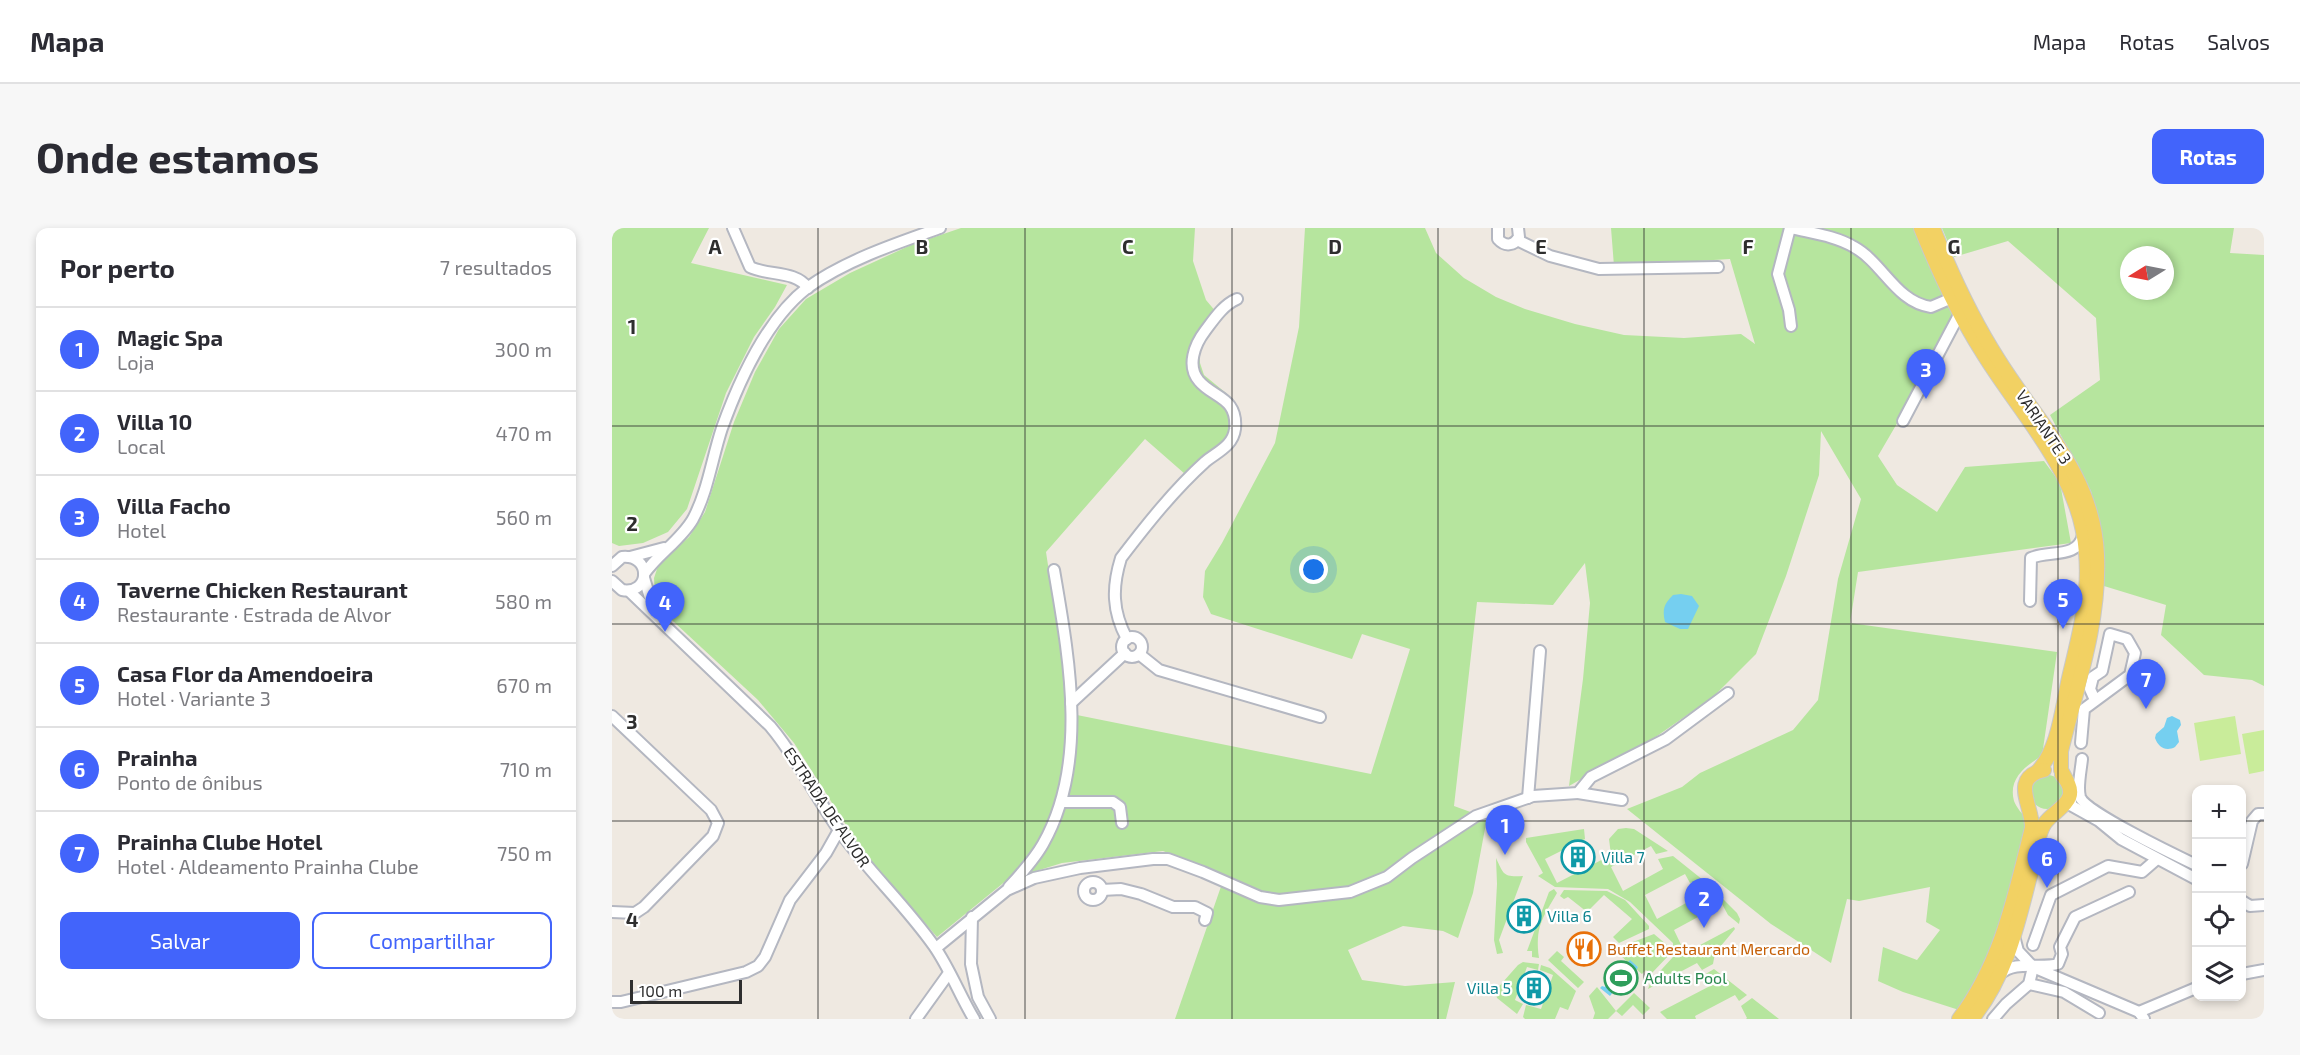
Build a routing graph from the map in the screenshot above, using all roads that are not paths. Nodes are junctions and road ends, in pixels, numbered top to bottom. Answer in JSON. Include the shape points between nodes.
{"nodes":[{"id":1,"x":733,"y":228,"type":"edge"},
{"id":2,"x":940,"y":228,"type":"edge"},
{"id":3,"x":1498,"y":228,"type":"edge"},
{"id":4,"x":1518,"y":228,"type":"edge"},
{"id":5,"x":1790,"y":228,"type":"edge"},
{"id":6,"x":1921,"y":228,"type":"edge"},
{"id":7,"x":1933,"y":228,"type":"edge"},
{"id":8,"x":917,"y":232,"type":"edge"},
{"id":9,"x":1517,"y":240,"type":"junction"},
{"id":10,"x":1718,"y":267,"type":"dead end"},
{"id":11,"x":808,"y":288,"type":"junction"},
{"id":12,"x":1952,"y":298,"type":"junction"},
{"id":13,"x":1237,"y":299,"type":"dead end"},
{"id":14,"x":1960,"y":314,"type":"junction"},
{"id":15,"x":1791,"y":326,"type":"dead end"},
{"id":16,"x":1903,"y":421,"type":"dead end"},
{"id":17,"x":2083,"y":533,"type":"junction"},
{"id":18,"x":668,"y":547,"type":"junction"},
{"id":19,"x":612,"y":552,"type":"edge"},
{"id":20,"x":2067,"y":552,"type":"junction"},
{"id":21,"x":627,"y":557,"type":"junction"},
{"id":22,"x":2087,"y":563,"type":"junction"},
{"id":23,"x":612,"y":566,"type":"edge"},
{"id":24,"x":1054,"y":570,"type":"dead end"},
{"id":25,"x":644,"y":576,"type":"junction"},
{"id":26,"x":612,"y":581,"type":"edge"},
{"id":27,"x":625,"y":591,"type":"junction"},
{"id":28,"x":612,"y":599,"type":"edge"},
{"id":29,"x":2030,"y":602,"type":"dead end"},
{"id":30,"x":656,"y":615,"type":"junction"},
{"id":31,"x":1127,"y":639,"type":"junction"},
{"id":32,"x":1540,"y":651,"type":"dead end"},
{"id":33,"x":1125,"y":653,"type":"junction"},
{"id":34,"x":1139,"y":654,"type":"junction"},
{"id":35,"x":1728,"y":693,"type":"dead end"},
{"id":36,"x":2095,"y":700,"type":"junction"},
{"id":37,"x":1071,"y":703,"type":"junction"},
{"id":38,"x":612,"y":716,"type":"edge"},
{"id":39,"x":1320,"y":717,"type":"dead end"},
{"id":40,"x":2081,"y":743,"type":"dead end"},
{"id":41,"x":2082,"y":759,"type":"dead end"},
{"id":42,"x":2038,"y":771,"type":"junction"},
{"id":43,"x":1578,"y":793,"type":"junction"},
{"id":44,"x":1528,"y":798,"type":"junction"},
{"id":45,"x":2064,"y":799,"type":"junction"},
{"id":46,"x":1622,"y":800,"type":"dead end"},
{"id":47,"x":1061,"y":802,"type":"junction"},
{"id":48,"x":2027,"y":803,"type":"junction"},
{"id":49,"x":2264,"y":813,"type":"edge"},
{"id":50,"x":1122,"y":822,"type":"dead end"},
{"id":51,"x":839,"y":830,"type":"junction"},
{"id":52,"x":2246,"y":844,"type":"edge"},
{"id":53,"x":2145,"y":853,"type":"junction"},
{"id":54,"x":2157,"y":859,"type":"junction"},
{"id":55,"x":2192,"y":863,"type":"edge"},
{"id":56,"x":1080,"y":868,"type":"junction"},
{"id":57,"x":2142,"y":872,"type":"junction"},
{"id":58,"x":2192,"y":877,"type":"edge"},
{"id":59,"x":1090,"y":882,"type":"junction"},
{"id":60,"x":1006,"y":890,"type":"junction"},
{"id":61,"x":1102,"y":890,"type":"junction"},
{"id":62,"x":2129,"y":892,"type":"dead end"},
{"id":63,"x":2264,"y":905,"type":"edge"},
{"id":64,"x":2246,"y":906,"type":"edge"},
{"id":65,"x":612,"y":912,"type":"edge"},
{"id":66,"x":972,"y":917,"type":"junction"},
{"id":67,"x":1205,"y":920,"type":"dead end"},
{"id":68,"x":2014,"y":936,"type":"junction"},
{"id":69,"x":2033,"y":945,"type":"dead end"},
{"id":70,"x":936,"y":948,"type":"junction"},
{"id":71,"x":2033,"y":967,"type":"junction"},
{"id":72,"x":2264,"y":970,"type":"edge"},
{"id":73,"x":949,"y":973,"type":"junction"},
{"id":74,"x":2246,"y":973,"type":"edge"},
{"id":75,"x":2000,"y":974,"type":"junction"},
{"id":76,"x":2029,"y":984,"type":"junction"},
{"id":77,"x":2192,"y":990,"type":"edge"},
{"id":78,"x":612,"y":1002,"type":"edge"},
{"id":79,"x":2099,"y":1013,"type":"dead end"},
{"id":80,"x":2142,"y":1015,"type":"edge"},
{"id":81,"x":916,"y":1019,"type":"edge"},
{"id":82,"x":974,"y":1019,"type":"edge"},
{"id":83,"x":990,"y":1019,"type":"edge"},
{"id":84,"x":1959,"y":1019,"type":"edge"},
{"id":85,"x":1972,"y":1019,"type":"edge"},
{"id":86,"x":1993,"y":1019,"type":"edge"}],
"edges":[{"from":1,"to":11,"type":"street","via":[[750,267],[799,278]]},
{"from":2,"to":8,"type":"street"},
{"from":3,"to":9,"type":"street","via":[[1501,243],[1509,245]]},
{"from":4,"to":9,"type":"street"},
{"from":5,"to":12,"type":"street","via":[[1854,246],[1911,302],[1930,308]]},
{"from":5,"to":15,"type":"street","via":[[1778,274]]},
{"from":6,"to":12,"type":"main road","name":"VARIANTE 3"},
{"from":7,"to":45,"type":"main road","name":"VARIANTE 3","via":[[1954,279],[1990,347],[2066,455],[2095,532],[2097,590],[2061,752]]},
{"from":8,"to":11,"type":"street"},
{"from":9,"to":10,"type":"street","via":[[1550,256],[1599,269]]},
{"from":11,"to":18,"type":"street","via":[[768,332],[748,368],[723,427],[699,506],[691,523]]},
{"from":12,"to":14,"type":"main road","name":"VARIANTE 3"},
{"from":13,"to":31,"type":"street","via":[[1228,303],[1199,340],[1193,362],[1199,382],[1221,395],[1232,411],[1233,436],[1229,444],[1193,473],[1121,558],[1115,609]]},
{"from":14,"to":16,"type":"street"},
{"from":14,"to":17,"type":"main road","name":"VARIANTE 3","via":[[2056,460],[2071,490]]},
{"from":17,"to":20,"type":"street","via":[[2078,547]]},
{"from":17,"to":22,"type":"main road","name":"VARIANTE 3"},
{"from":18,"to":21,"type":"street"},
{"from":18,"to":25,"type":"street"},
{"from":19,"to":21,"type":"street","name":"ESTRADA DE ALVOR"},
{"from":20,"to":22,"type":"street","via":[[2080,554]]},
{"from":20,"to":29,"type":"street","via":[[2031,558]]},
{"from":21,"to":23,"type":"street"},
{"from":21,"to":25,"type":"street","name":"ESTRADA DE ALVOR","via":[[639,561]]},
{"from":22,"to":42,"type":"main road","name":"VARIANTE 3","via":[[2074,657],[2052,749]]},
{"from":24,"to":37,"type":"street","via":[[1068,653]]},
{"from":25,"to":27,"type":"street","via":[[639,587]]},
{"from":25,"to":30,"type":"street","name":"ESTRADA DE ALVOR"},
{"from":26,"to":27,"type":"street","name":"ESTRADA DE ALVOR"},
{"from":27,"to":28,"type":"street"},
{"from":27,"to":30,"type":"street","name":"ESTRADA DE ALVOR"},
{"from":30,"to":51,"type":"street","name":"ESTRADA DE ALVOR","via":[[770,726],[787,746]]},
{"from":31,"to":33,"type":"street","via":[[1123,645]]},
{"from":31,"to":34,"type":"street","via":[[1140,641]]},
{"from":32,"to":44,"type":"street"},
{"from":33,"to":34,"type":"street","via":[[1132,657]]},
{"from":33,"to":37,"type":"street"},
{"from":34,"to":39,"type":"street","via":[[1159,670]]},
{"from":35,"to":43,"type":"street","via":[[1666,739],[1591,777]]},
{"from":36,"to":36,"type":"street","via":[[2090,689],[2093,677],[2103,671],[2110,634],[2127,639],[2135,653],[2130,675]]},
{"from":36,"to":40,"type":"street","via":[[2084,710]]},
{"from":37,"to":47,"type":"street","via":[[1069,753]]},
{"from":38,"to":65,"type":"street","via":[[711,810],[718,823],[713,836],[644,907],[635,913]]},
{"from":41,"to":55,"type":"street","via":[[2079,795],[2084,803]]},
{"from":42,"to":45,"type":"main road","via":[[2060,774]]},
{"from":42,"to":48,"type":"main road","via":[[2025,785]]},
{"from":43,"to":44,"type":"street"},
{"from":43,"to":46,"type":"street"},
{"from":44,"to":56,"type":"street","via":[[1476,816],[1387,877],[1350,892],[1279,900],[1260,897],[1168,859]]},
{"from":45,"to":48,"type":"main road","via":[[2042,814]]},
{"from":45,"to":53,"type":"street"},
{"from":45,"to":68,"type":"main road","via":[[2044,824]]},
{"from":47,"to":50,"type":"street","via":[[1113,802],[1120,807]]},
{"from":47,"to":60,"type":"street","via":[[1043,845]]},
{"from":48,"to":84,"type":"main road","via":[[2032,828],[2000,948],[1982,987]]},
{"from":49,"to":52,"type":"street","via":[[2252,821]]},
{"from":51,"to":70,"type":"street","name":"ESTRADA DE ALVOR"},
{"from":51,"to":78,"type":"street","via":[[790,900],[758,966]]},
{"from":53,"to":54,"type":"street"},
{"from":53,"to":57,"type":"street"},
{"from":54,"to":57,"type":"street"},
{"from":54,"to":58,"type":"street"},
{"from":56,"to":59,"type":"street"},
{"from":56,"to":60,"type":"street","via":[[1034,878]]},
{"from":57,"to":69,"type":"street","via":[[2109,866],[2051,896]]},
{"from":59,"to":61,"type":"street","via":[[1098,883]]},
{"from":59,"to":61,"type":"street","via":[[1083,891],[1088,899],[1099,898]]},
{"from":60,"to":66,"type":"street"},
{"from":61,"to":67,"type":"street","via":[[1141,894],[1173,908],[1195,907],[1207,913]]},
{"from":62,"to":71,"type":"street","via":[[2075,917],[2060,947],[2058,964]]},
{"from":63,"to":64,"type":"street"},
{"from":66,"to":70,"type":"street"},
{"from":66,"to":83,"type":"street","via":[[971,964],[978,997]]},
{"from":68,"to":71,"type":"street","via":[[2019,951]]},
{"from":68,"to":75,"type":"main road"},
{"from":70,"to":73,"type":"street","name":"ESTRADA DE ALVOR"},
{"from":71,"to":75,"type":"street","via":[[2008,967]]},
{"from":71,"to":76,"type":"street"},
{"from":71,"to":80,"type":"street"},
{"from":72,"to":74,"type":"street"},
{"from":73,"to":81,"type":"street"},
{"from":73,"to":82,"type":"street","name":"ESTRADA DE ALVOR"},
{"from":75,"to":85,"type":"main road"},
{"from":76,"to":79,"type":"street","via":[[2064,992]]},
{"from":76,"to":86,"type":"street"},
{"from":77,"to":80,"type":"street"}]}
